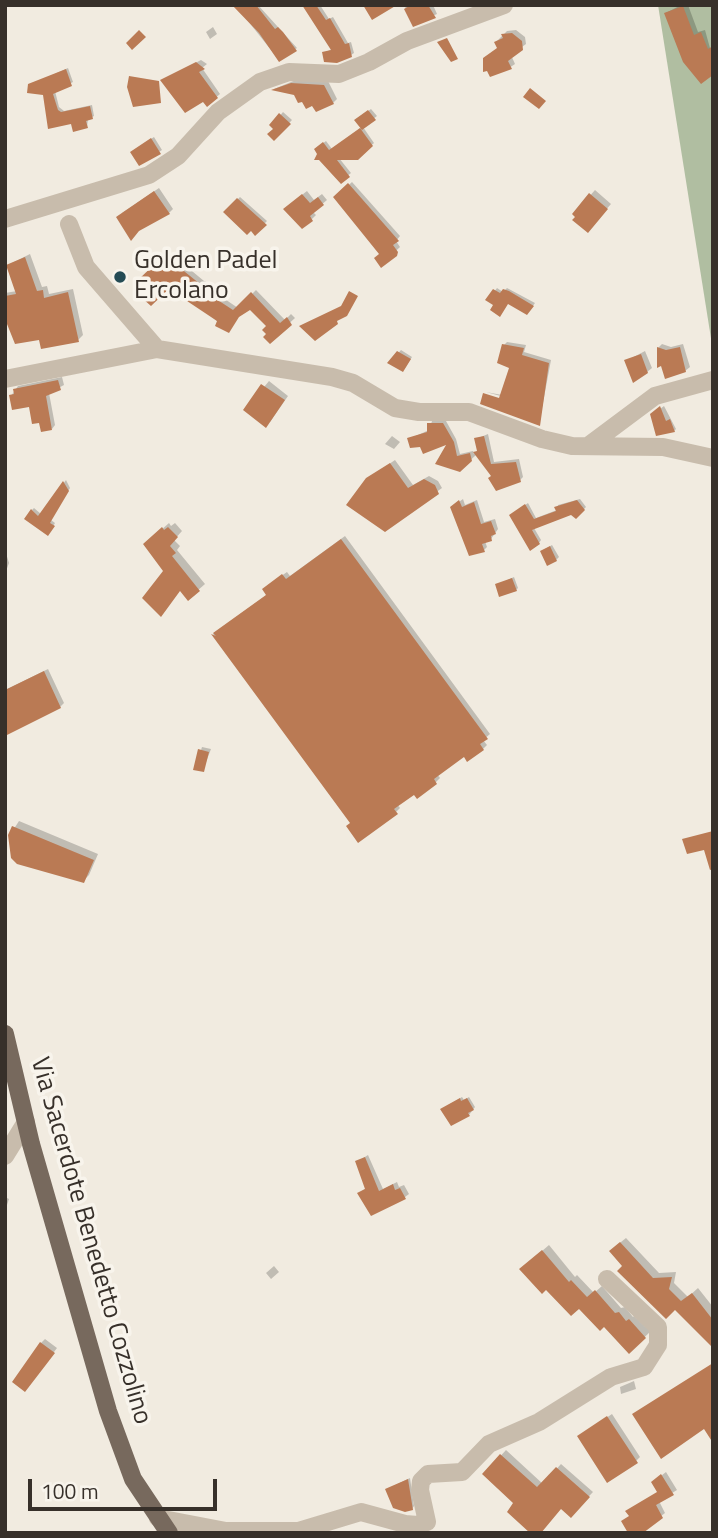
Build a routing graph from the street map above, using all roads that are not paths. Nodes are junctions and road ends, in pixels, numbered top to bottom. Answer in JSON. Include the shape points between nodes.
{"nodes":[{"id":1,"x":504,"y":5,"type":"edge"},
{"id":2,"x":5,"y":219,"type":"edge"},
{"id":3,"x":69,"y":224,"type":"dead end"},
{"id":4,"x":157,"y":349,"type":"junction"},
{"id":5,"x":5,"y":379,"type":"edge"},
{"id":6,"x":713,"y":380,"type":"edge"},
{"id":7,"x":588,"y":446,"type":"junction"},
{"id":8,"x":713,"y":458,"type":"edge"},
{"id":9,"x":5,"y":1034,"type":"edge"},
{"id":10,"x":26,"y":1122,"type":"junction"},
{"id":11,"x":5,"y":1157,"type":"edge"},
{"id":12,"x":607,"y":1279,"type":"dead end"},
{"id":13,"x":158,"y":1518,"type":"junction"},
{"id":14,"x":425,"y":1528,"type":"edge"},
{"id":15,"x":169,"y":1533,"type":"edge"}],
"edges":[{"from":1,"to":2,"type":"street","via":[[407,41],[339,74],[289,72],[260,82],[218,112],[178,156],[149,175]]},
{"from":3,"to":4,"type":"street","via":[[86,267]]},
{"from":4,"to":5,"type":"street"},
{"from":4,"to":7,"type":"street","via":[[332,377],[353,383],[395,408],[468,412],[542,439]]},
{"from":6,"to":7,"type":"street","via":[[655,396]]},
{"from":7,"to":8,"type":"street","via":[[663,447]]},
{"from":9,"to":10,"type":"main road","name":"Via Sacerdote Benedetto Cozzolino"},
{"from":10,"to":11,"type":"street"},
{"from":10,"to":13,"type":"main road","name":"Via Sacerdote Benedetto Cozzolino","via":[[108,1411],[133,1479]]},
{"from":12,"to":14,"type":"street","via":[[658,1327],[658,1345],[644,1367],[611,1377],[539,1422],[489,1444],[462,1472],[428,1474],[421,1480],[420,1490]]},
{"from":13,"to":14,"type":"street","via":[[226,1531],[298,1531],[361,1512]]},
{"from":13,"to":15,"type":"main road","name":"Via Sacerdote Benedetto Cozzolino"}]}
